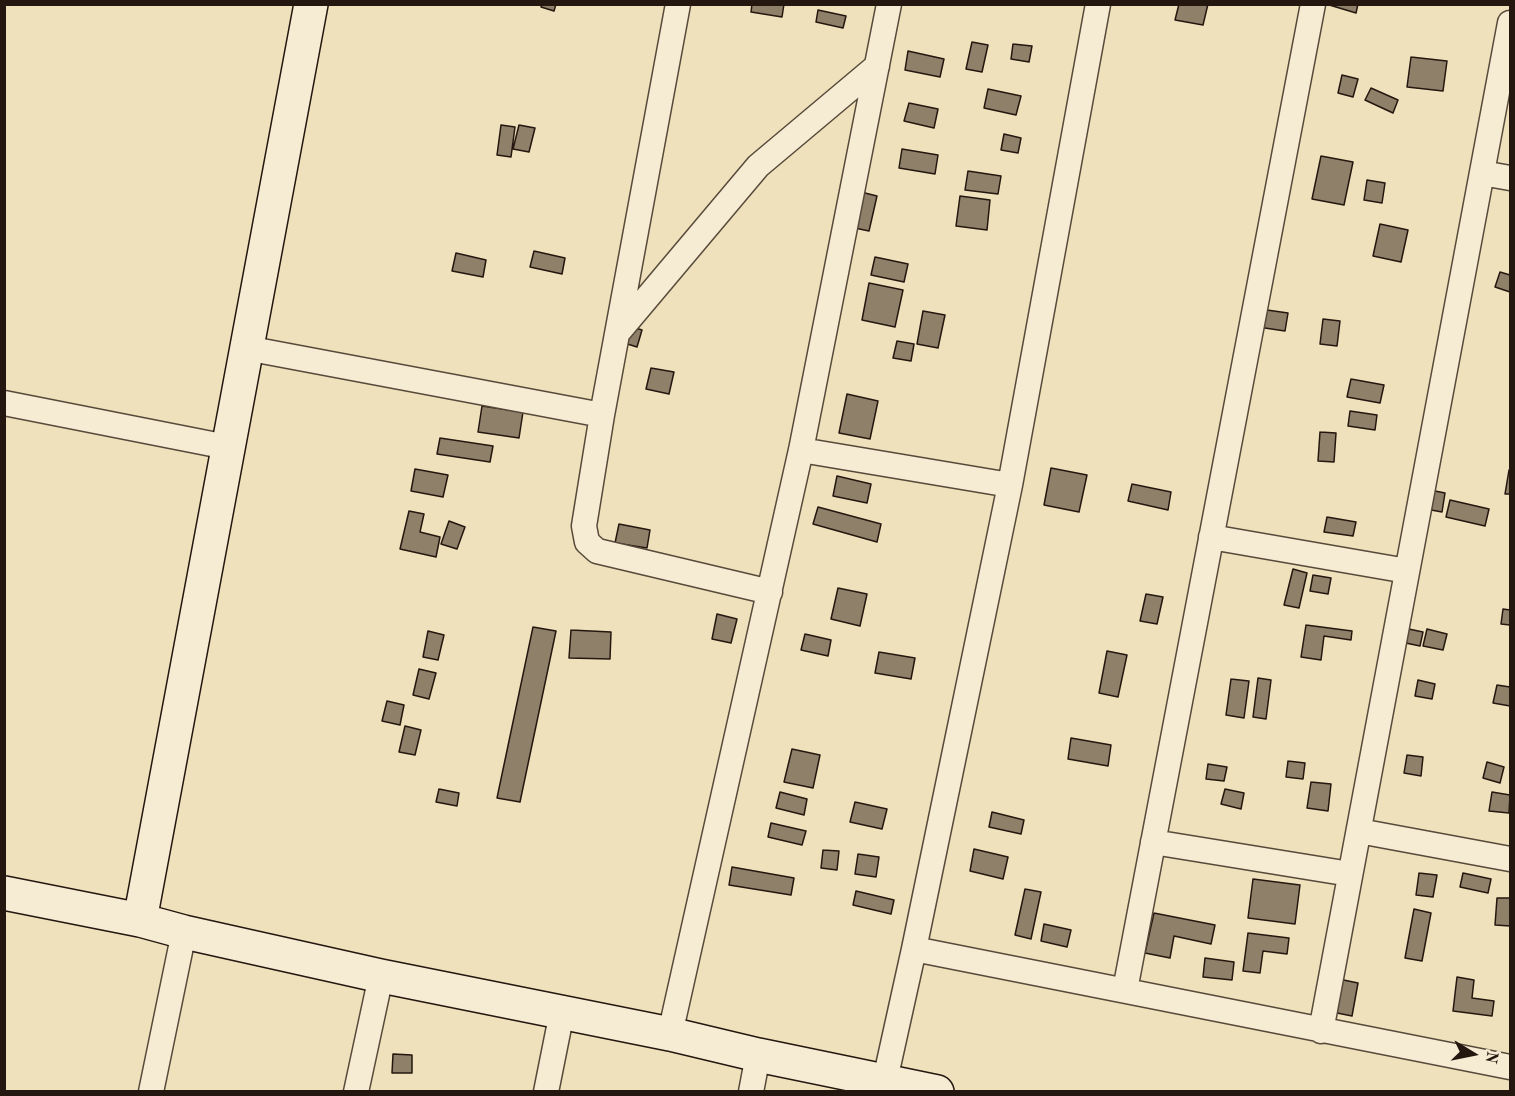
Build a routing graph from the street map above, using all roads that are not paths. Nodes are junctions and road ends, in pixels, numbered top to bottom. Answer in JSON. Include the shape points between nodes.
{"nodes":[{"id":1,"x":311,"y":4,"type":"edge"},
{"id":2,"x":678,"y":4,"type":"edge"},
{"id":3,"x":889,"y":4,"type":"edge"},
{"id":4,"x":1098,"y":4,"type":"edge"},
{"id":5,"x":1313,"y":4,"type":"edge"},
{"id":6,"x":1510,"y":23,"type":"edge"},
{"id":7,"x":877,"y":66,"type":"junction"},
{"id":8,"x":1482,"y":172,"type":"junction"},
{"id":9,"x":1510,"y":178,"type":"edge"},
{"id":10,"x":618,"y":332,"type":"junction"},
{"id":11,"x":246,"y":348,"type":"junction"},
{"id":12,"x":4,"y":403,"type":"edge"},
{"id":13,"x":602,"y":415,"type":"junction"},
{"id":14,"x":227,"y":447,"type":"junction"},
{"id":15,"x":801,"y":450,"type":"junction"},
{"id":16,"x":1010,"y":485,"type":"junction"},
{"id":17,"x":1212,"y":537,"type":"junction"},
{"id":18,"x":1407,"y":571,"type":"junction"},
{"id":19,"x":770,"y":592,"type":"junction"},
{"id":20,"x":1359,"y":831,"type":"junction"},
{"id":21,"x":1153,"y":842,"type":"junction"},
{"id":22,"x":1510,"y":859,"type":"edge"},
{"id":23,"x":1350,"y":874,"type":"junction"},
{"id":24,"x":4,"y":893,"type":"edge"},
{"id":25,"x":140,"y":920,"type":"junction"},
{"id":26,"x":184,"y":932,"type":"junction"},
{"id":27,"x":914,"y":950,"type":"junction"},
{"id":28,"x":381,"y":976,"type":"junction"},
{"id":29,"x":1125,"y":990,"type":"junction"},
{"id":30,"x":562,"y":1012,"type":"junction"},
{"id":31,"x":1321,"y":1031,"type":"junction"},
{"id":32,"x":670,"y":1034,"type":"junction"},
{"id":33,"x":758,"y":1055,"type":"junction"},
{"id":34,"x":1510,"y":1067,"type":"edge"},
{"id":35,"x":885,"y":1080,"type":"junction"},
{"id":36,"x":151,"y":1092,"type":"edge"},
{"id":37,"x":356,"y":1092,"type":"edge"},
{"id":38,"x":546,"y":1092,"type":"edge"},
{"id":39,"x":751,"y":1092,"type":"edge"},
{"id":40,"x":937,"y":1092,"type":"edge"}],
"edges":[{"from":1,"to":11,"type":"street"},
{"from":2,"to":10,"type":"street"},
{"from":3,"to":7,"type":"street"},
{"from":4,"to":16,"type":"street"},
{"from":5,"to":17,"type":"street"},
{"from":6,"to":8,"type":"street"},
{"from":7,"to":10,"type":"street","via":[[758,166]]},
{"from":7,"to":15,"type":"street"},
{"from":8,"to":9,"type":"street"},
{"from":8,"to":18,"type":"street"},
{"from":10,"to":13,"type":"street"},
{"from":11,"to":13,"type":"street"},
{"from":11,"to":14,"type":"street"},
{"from":12,"to":14,"type":"street"},
{"from":13,"to":19,"type":"street","via":[[584,526],[587,542],[597,551]]},
{"from":14,"to":25,"type":"street"},
{"from":15,"to":16,"type":"street"},
{"from":15,"to":19,"type":"street"},
{"from":16,"to":27,"type":"street"},
{"from":17,"to":18,"type":"street"},
{"from":17,"to":21,"type":"street"},
{"from":18,"to":20,"type":"street"},
{"from":19,"to":32,"type":"street"},
{"from":20,"to":22,"type":"street"},
{"from":20,"to":23,"type":"street"},
{"from":21,"to":23,"type":"street"},
{"from":21,"to":29,"type":"street"},
{"from":23,"to":31,"type":"street"},
{"from":24,"to":25,"type":"street"},
{"from":25,"to":26,"type":"street"},
{"from":26,"to":28,"type":"street"},
{"from":26,"to":36,"type":"street"},
{"from":27,"to":29,"type":"street"},
{"from":27,"to":35,"type":"street"},
{"from":28,"to":30,"type":"street"},
{"from":28,"to":37,"type":"street"},
{"from":29,"to":31,"type":"street"},
{"from":30,"to":32,"type":"street"},
{"from":30,"to":38,"type":"street"},
{"from":31,"to":34,"type":"street"},
{"from":32,"to":33,"type":"street"},
{"from":33,"to":35,"type":"street"},
{"from":33,"to":39,"type":"street"},
{"from":35,"to":40,"type":"street"}]}
